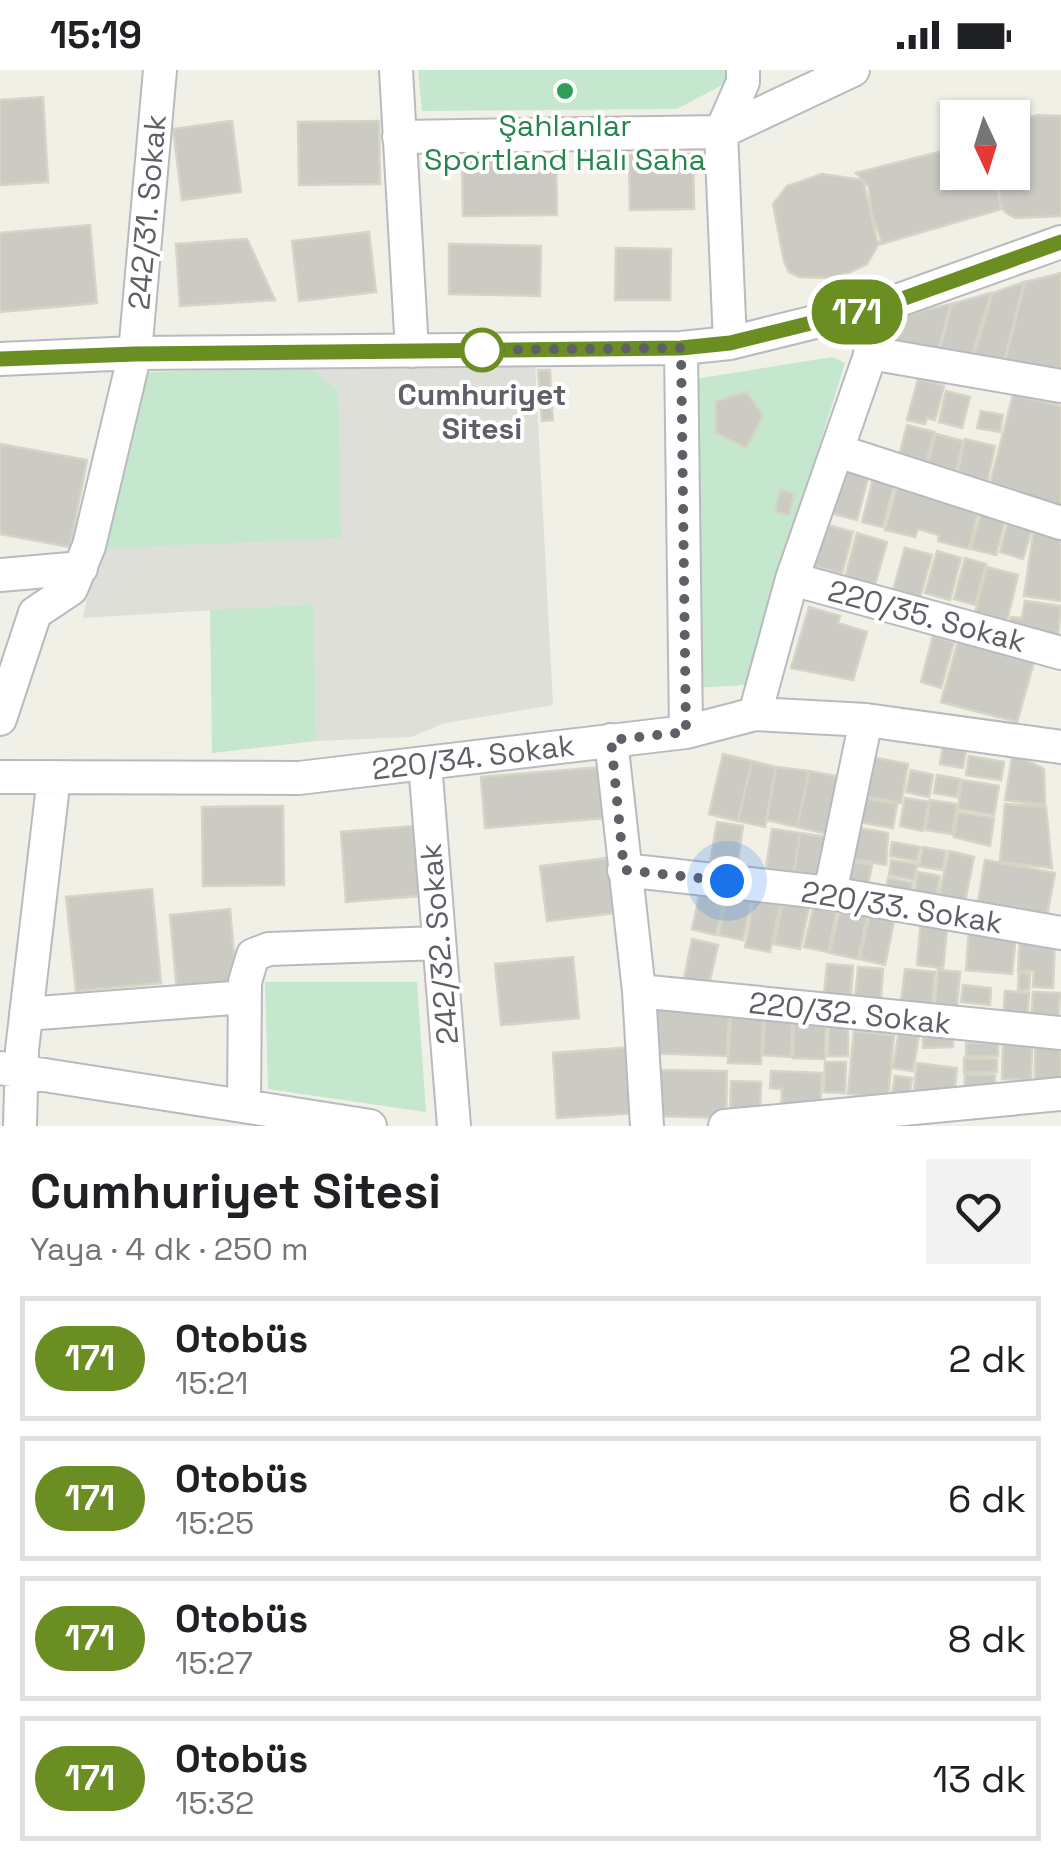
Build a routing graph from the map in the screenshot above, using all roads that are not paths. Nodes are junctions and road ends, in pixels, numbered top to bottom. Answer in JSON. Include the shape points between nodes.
{"nodes":[{"id":1,"x":160,"y":70,"type":"edge"},
{"id":2,"x":396,"y":70,"type":"edge"},
{"id":3,"x":743,"y":70,"type":"edge"},
{"id":4,"x":853,"y":70,"type":"edge"},
{"id":5,"x":721,"y":132,"type":"junction"},
{"id":6,"x":400,"y":137,"type":"junction"},
{"id":7,"x":1061,"y":242,"type":"edge"},
{"id":8,"x":888,"y":304,"type":"junction"},
{"id":9,"x":730,"y":343,"type":"junction"},
{"id":10,"x":681,"y":348,"type":"junction"},
{"id":11,"x":412,"y":351,"type":"junction"},
{"id":12,"x":870,"y":352,"type":"junction"},
{"id":13,"x":135,"y":354,"type":"junction"},
{"id":14,"x":0,"y":359,"type":"edge"},
{"id":15,"x":1061,"y":386,"type":"edge"},
{"id":16,"x":838,"y":451,"type":"junction"},
{"id":17,"x":1061,"y":523,"type":"edge"},
{"id":18,"x":81,"y":568,"type":"junction"},
{"id":19,"x":0,"y":575,"type":"edge"},
{"id":20,"x":792,"y":580,"type":"junction"},
{"id":21,"x":1061,"y":653,"type":"edge"},
{"id":22,"x":755,"y":714,"type":"junction"},
{"id":23,"x":0,"y":719,"type":"edge"},
{"id":24,"x":866,"y":720,"type":"junction"},
{"id":25,"x":686,"y":732,"type":"junction"},
{"id":26,"x":611,"y":740,"type":"junction"},
{"id":27,"x":1061,"y":748,"type":"edge"},
{"id":28,"x":424,"y":763,"type":"junction"},
{"id":29,"x":0,"y":777,"type":"edge"},
{"id":30,"x":54,"y":777,"type":"junction"},
{"id":31,"x":624,"y":870,"type":"junction"},
{"id":32,"x":830,"y":893,"type":"junction"},
{"id":33,"x":1061,"y":933,"type":"edge"},
{"id":34,"x":439,"y":943,"type":"junction"},
{"id":35,"x":638,"y":990,"type":"junction"},
{"id":36,"x":245,"y":997,"type":"junction"},
{"id":37,"x":26,"y":1014,"type":"junction"},
{"id":38,"x":1061,"y":1034,"type":"edge"},
{"id":39,"x":11,"y":1069,"type":"edge"},
{"id":40,"x":1061,"y":1094,"type":"edge"},
{"id":41,"x":244,"y":1105,"type":"junction"},
{"id":42,"x":20,"y":1126,"type":"edge"},
{"id":43,"x":370,"y":1126,"type":"edge"},
{"id":44,"x":454,"y":1126,"type":"edge"},
{"id":45,"x":647,"y":1126,"type":"edge"},
{"id":46,"x":725,"y":1126,"type":"edge"}],
"edges":[{"from":1,"to":13,"type":"street","name":"242/31. Sokak"},
{"from":2,"to":6,"type":"street"},
{"from":3,"to":5,"type":"street"},
{"from":4,"to":5,"type":"street"},
{"from":5,"to":6,"type":"street"},
{"from":5,"to":9,"type":"street"},
{"from":6,"to":11,"type":"street"},
{"from":7,"to":8,"type":"street"},
{"from":8,"to":9,"type":"street"},
{"from":8,"to":12,"type":"street","name":"220/35. Sokak"},
{"from":9,"to":10,"type":"street"},
{"from":10,"to":11,"type":"street"},
{"from":10,"to":25,"type":"street"},
{"from":11,"to":13,"type":"street"},
{"from":12,"to":15,"type":"street"},
{"from":12,"to":16,"type":"street","name":"220/35. Sokak"},
{"from":13,"to":14,"type":"street"},
{"from":13,"to":18,"type":"street","name":"242/31. Sokak"},
{"from":16,"to":17,"type":"street"},
{"from":16,"to":20,"type":"street","name":"220/35. Sokak"},
{"from":18,"to":19,"type":"street"},
{"from":18,"to":23,"type":"street","via":[[70,589],[35,613]]},
{"from":20,"to":21,"type":"street","name":"220/35. Sokak"},
{"from":20,"to":22,"type":"street","name":"220/35. Sokak"},
{"from":22,"to":24,"type":"street","name":"220/34. Sokak"},
{"from":22,"to":25,"type":"street","name":"220/34. Sokak"},
{"from":24,"to":27,"type":"street","name":"220/34. Sokak"},
{"from":24,"to":32,"type":"street"},
{"from":25,"to":26,"type":"street","name":"220/34. Sokak"},
{"from":26,"to":28,"type":"street","name":"220/34. Sokak"},
{"from":26,"to":31,"type":"street"},
{"from":28,"to":30,"type":"street","name":"220/34. Sokak","via":[[299,778]]},
{"from":28,"to":34,"type":"street","name":"242/32. Sokak"},
{"from":29,"to":30,"type":"street","name":"220/34. Sokak"},
{"from":30,"to":37,"type":"street"},
{"from":31,"to":32,"type":"street","name":"220/33. Sokak"},
{"from":31,"to":35,"type":"street"},
{"from":32,"to":33,"type":"street","name":"220/33. Sokak"},
{"from":34,"to":36,"type":"street","via":[[262,949],[247,966]]},
{"from":34,"to":44,"type":"street","name":"242/32. Sokak"},
{"from":35,"to":38,"type":"street","name":"220/32. Sokak"},
{"from":35,"to":45,"type":"street"},
{"from":36,"to":37,"type":"street"},
{"from":36,"to":41,"type":"street"},
{"from":37,"to":39,"type":"street"},
{"from":39,"to":41,"type":"street"},
{"from":39,"to":42,"type":"street"},
{"from":40,"to":46,"type":"street"},
{"from":41,"to":43,"type":"street"}]}
